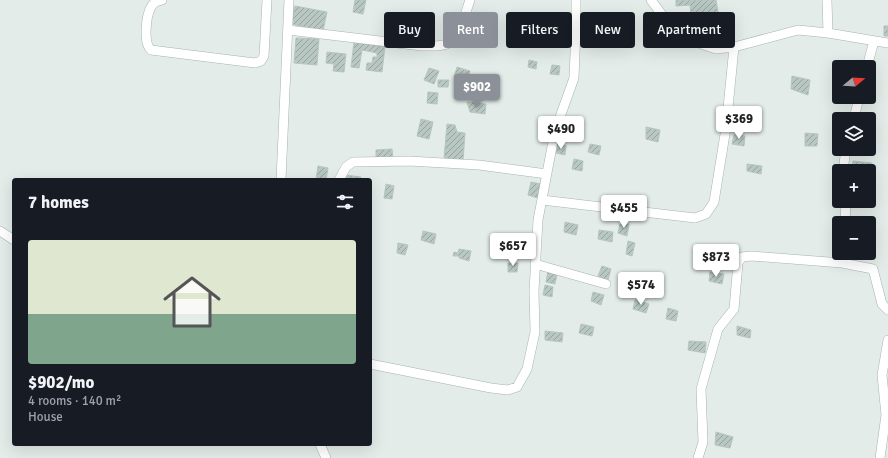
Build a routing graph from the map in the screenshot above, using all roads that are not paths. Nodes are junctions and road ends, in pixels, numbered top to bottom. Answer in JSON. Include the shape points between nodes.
{"nodes":[{"id":1,"x":267,"y":0,"type":"edge"},
{"id":2,"x":289,"y":0,"type":"edge"},
{"id":3,"x":470,"y":0,"type":"edge"},
{"id":4,"x":576,"y":0,"type":"edge"},
{"id":5,"x":651,"y":0,"type":"edge"},
{"id":6,"x":828,"y":0,"type":"edge"},
{"id":7,"x":155,"y":1,"type":"edge"},
{"id":8,"x":660,"y":12,"type":"edge"},
{"id":9,"x":288,"y":30,"type":"junction"},
{"id":10,"x":828,"y":33,"type":"junction"},
{"id":11,"x":874,"y":41,"type":"junction"},
{"id":12,"x":888,"y":43,"type":"edge"},
{"id":13,"x":735,"y":47,"type":"edge"},
{"id":14,"x":713,"y":48,"type":"edge"},
{"id":15,"x":725,"y":48,"type":"edge"},
{"id":16,"x":734,"y":48,"type":"edge"},
{"id":17,"x":869,"y":60,"type":"edge"},
{"id":18,"x":547,"y":174,"type":"junction"},
{"id":19,"x":281,"y":178,"type":"edge"},
{"id":20,"x":340,"y":178,"type":"edge"},
{"id":21,"x":542,"y":200,"type":"junction"},
{"id":22,"x":0,"y":231,"type":"edge"},
{"id":23,"x":12,"y":239,"type":"edge"},
{"id":24,"x":842,"y":260,"type":"edge"},
{"id":25,"x":842,"y":263,"type":"junction"},
{"id":26,"x":535,"y":264,"type":"junction"},
{"id":27,"x":606,"y":284,"type":"dead end"},
{"id":28,"x":888,"y":310,"type":"edge"},
{"id":29,"x":888,"y":340,"type":"edge"},
{"id":30,"x":372,"y":364,"type":"edge"},
{"id":31,"x":321,"y":446,"type":"edge"},
{"id":32,"x":326,"y":458,"type":"edge"},
{"id":33,"x":698,"y":458,"type":"edge"},
{"id":34,"x":880,"y":458,"type":"edge"}],
"edges":[{"from":1,"to":7,"type":"street","via":[[264,56],[261,61],[255,63],[149,49],[146,19]]},
{"from":2,"to":9,"type":"street"},
{"from":3,"to":9,"type":"street","via":[[458,33],[449,44],[439,46]]},
{"from":4,"to":18,"type":"street","via":[[574,78],[555,131]]},
{"from":5,"to":8,"type":"street"},
{"from":6,"to":10,"type":"street"},
{"from":9,"to":19,"type":"street"},
{"from":10,"to":11,"type":"street"},
{"from":10,"to":13,"type":"street","via":[[798,30]]},
{"from":11,"to":12,"type":"street"},
{"from":11,"to":17,"type":"street"},
{"from":14,"to":15,"type":"street"},
{"from":16,"to":21,"type":"street","via":[[725,135],[714,202],[706,214],[695,218]]},
{"from":18,"to":20,"type":"street","via":[[479,165],[409,161],[353,162],[346,167]]},
{"from":18,"to":21,"type":"street"},
{"from":21,"to":26,"type":"street"},
{"from":22,"to":23,"type":"street"},
{"from":24,"to":25,"type":"street"},
{"from":25,"to":28,"type":"street","via":[[873,269],[882,304]]},
{"from":25,"to":33,"type":"street","via":[[742,257],[738,263],[734,309],[718,329],[701,389],[703,442]]},
{"from":26,"to":27,"type":"street"},
{"from":26,"to":30,"type":"street","via":[[535,332],[527,369],[517,387],[508,390],[492,388]]},
{"from":29,"to":34,"type":"street","via":[[882,375],[886,415]]},
{"from":31,"to":32,"type":"street"}]}
